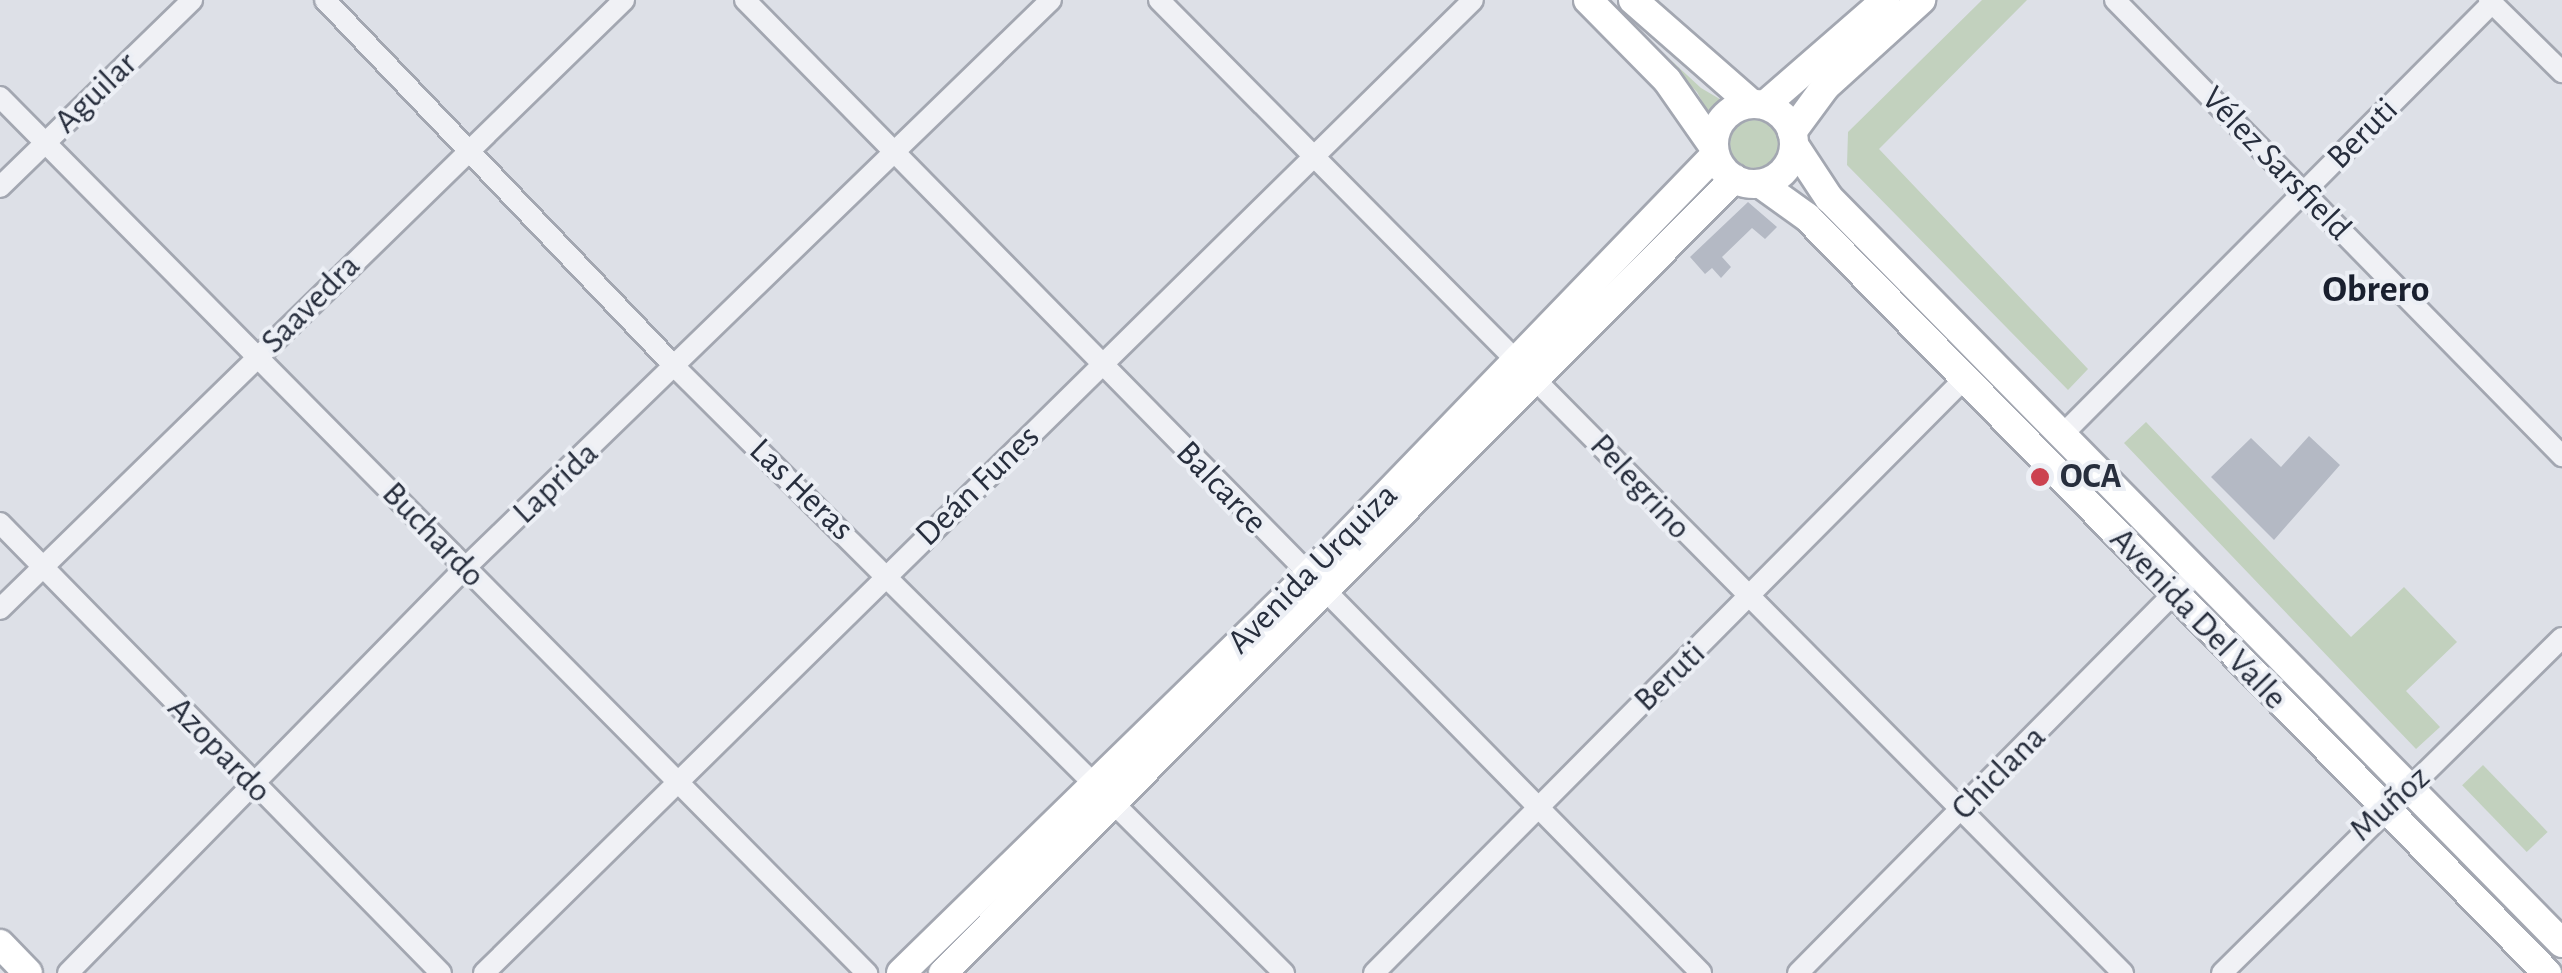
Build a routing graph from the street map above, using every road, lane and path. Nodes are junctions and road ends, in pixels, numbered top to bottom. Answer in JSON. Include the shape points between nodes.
{"nodes":[{"id":1,"x":192,"y":0,"type":"edge"},
{"id":2,"x":325,"y":0,"type":"edge"},
{"id":3,"x":624,"y":0,"type":"edge"},
{"id":4,"x":745,"y":0,"type":"edge"},
{"id":5,"x":1051,"y":0,"type":"edge"},
{"id":6,"x":1160,"y":0,"type":"edge"},
{"id":7,"x":1473,"y":0,"type":"edge"},
{"id":8,"x":1588,"y":0,"type":"edge"},
{"id":9,"x":1633,"y":0,"type":"edge"},
{"id":10,"x":1886,"y":0,"type":"edge"},
{"id":11,"x":1921,"y":0,"type":"edge"},
{"id":12,"x":2115,"y":0,"type":"edge"},
{"id":13,"x":2490,"y":2,"type":"edge"},
{"id":14,"x":2562,"y":72,"type":"edge"},
{"id":15,"x":0,"y":96,"type":"edge"},
{"id":16,"x":1759,"y":105,"type":"junction"},
{"id":17,"x":1793,"y":138,"type":"junction"},
{"id":18,"x":45,"y":143,"type":"junction"},
{"id":19,"x":472,"y":147,"type":"junction"},
{"id":20,"x":1714,"y":150,"type":"junction"},
{"id":21,"x":900,"y":156,"type":"junction"},
{"id":22,"x":1314,"y":158,"type":"junction"},
{"id":23,"x":1747,"y":182,"type":"junction"},
{"id":24,"x":0,"y":187,"type":"edge"},
{"id":25,"x":2305,"y":193,"type":"junction"},
{"id":26,"x":260,"y":355,"type":"junction"},
{"id":27,"x":1102,"y":366,"type":"junction"},
{"id":28,"x":676,"y":368,"type":"junction"},
{"id":29,"x":1528,"y":369,"type":"junction"},
{"id":30,"x":1964,"y":379,"type":"junction"},
{"id":31,"x":2063,"y":434,"type":"junction"},
{"id":32,"x":2562,"y":456,"type":"edge"},
{"id":33,"x":0,"y":524,"type":"edge"},
{"id":34,"x":42,"y":566,"type":"junction"},
{"id":35,"x":466,"y":568,"type":"junction"},
{"id":36,"x":2196,"y":571,"type":"junction"},
{"id":37,"x":888,"y":574,"type":"junction"},
{"id":38,"x":1316,"y":586,"type":"junction"},
{"id":39,"x":2176,"y":597,"type":"junction"},
{"id":40,"x":1748,"y":602,"type":"junction"},
{"id":41,"x":0,"y":610,"type":"edge"},
{"id":42,"x":2562,"y":638,"type":"edge"},
{"id":43,"x":1094,"y":783,"type":"junction"},
{"id":44,"x":674,"y":784,"type":"junction"},
{"id":45,"x":253,"y":787,"type":"junction"},
{"id":46,"x":2410,"y":787,"type":"junction"},
{"id":47,"x":1113,"y":804,"type":"junction"},
{"id":48,"x":2381,"y":807,"type":"junction"},
{"id":49,"x":1536,"y":809,"type":"junction"},
{"id":50,"x":1960,"y":812,"type":"junction"},
{"id":51,"x":0,"y":944,"type":"edge"},
{"id":52,"x":2562,"y":944,"type":"edge"},
{"id":53,"x":28,"y":973,"type":"edge"},
{"id":54,"x":68,"y":973,"type":"edge"},
{"id":55,"x":441,"y":973,"type":"edge"},
{"id":56,"x":484,"y":973,"type":"edge"},
{"id":57,"x":867,"y":973,"type":"edge"},
{"id":58,"x":901,"y":973,"type":"edge"},
{"id":59,"x":942,"y":973,"type":"edge"},
{"id":60,"x":1284,"y":973,"type":"edge"},
{"id":61,"x":1374,"y":973,"type":"edge"},
{"id":62,"x":1700,"y":973,"type":"edge"},
{"id":63,"x":1798,"y":973,"type":"edge"},
{"id":64,"x":2123,"y":973,"type":"edge"},
{"id":65,"x":2222,"y":973,"type":"edge"},
{"id":66,"x":2547,"y":973,"type":"edge"}],
"edges":[{"from":1,"to":18,"type":"street","name":"Aguilar"},
{"from":2,"to":19,"type":"street","name":"Las Heras"},
{"from":3,"to":19,"type":"street","name":"Saavedra"},
{"from":4,"to":21,"type":"street","name":"Balcarce"},
{"from":5,"to":21,"type":"street","name":"Laprida"},
{"from":6,"to":22,"type":"street","name":"Pelegrino"},
{"from":7,"to":22,"type":"street","name":"Deán Funes"},
{"from":8,"to":20,"type":"main road","via":[[1667,80]]},
{"from":9,"to":16,"type":"main road"},
{"from":10,"to":16,"type":"main road"},
{"from":11,"to":17,"type":"main road","via":[[1825,87]]},
{"from":12,"to":25,"type":"street","name":"Vélez Sarsfield"},
{"from":13,"to":14,"type":"street"},
{"from":13,"to":25,"type":"street","name":"Beruti"},
{"from":15,"to":18,"type":"street","name":"Buchardo"},
{"from":16,"to":17,"type":"main road"},
{"from":16,"to":20,"type":"main road","via":[[1729,112]]},
{"from":17,"to":23,"type":"main road","via":[[1784,170]]},
{"from":17,"to":31,"type":"main road","name":"Avenida Del Valle","via":[[1829,198]]},
{"from":18,"to":24,"type":"street","name":"Aguilar"},
{"from":18,"to":26,"type":"street","name":"Buchardo"},
{"from":19,"to":26,"type":"street","name":"Saavedra"},
{"from":19,"to":28,"type":"street","name":"Las Heras"},
{"from":20,"to":23,"type":"main road"},
{"from":20,"to":29,"type":"main road","name":"Avenida Urquiza"},
{"from":21,"to":27,"type":"street","name":"Balcarce"},
{"from":21,"to":28,"type":"street","name":"Laprida"},
{"from":22,"to":27,"type":"street","name":"Deán Funes"},
{"from":22,"to":29,"type":"street","name":"Pelegrino"},
{"from":23,"to":29,"type":"main road"},
{"from":23,"to":30,"type":"main road","name":"Avenida Del Valle","via":[[1807,217]]},
{"from":25,"to":31,"type":"street","name":"Beruti"},
{"from":25,"to":32,"type":"street","name":"Vélez Sarsfield"},
{"from":26,"to":34,"type":"street","name":"Saavedra"},
{"from":26,"to":35,"type":"street","name":"Buchardo"},
{"from":27,"to":37,"type":"street","name":"Deán Funes"},
{"from":27,"to":38,"type":"street","name":"Balcarce"},
{"from":28,"to":35,"type":"street","name":"Laprida"},
{"from":28,"to":37,"type":"street","name":"Las Heras"},
{"from":29,"to":38,"type":"main road","name":"Avenida Urquiza"},
{"from":29,"to":40,"type":"street","name":"Pelegrino"},
{"from":30,"to":39,"type":"main road","name":"Avenida Del Valle"},
{"from":30,"to":40,"type":"street","name":"Beruti"},
{"from":31,"to":36,"type":"main road","name":"Avenida Del Valle"},
{"from":33,"to":34,"type":"street","name":"Azopardo"},
{"from":34,"to":41,"type":"street","name":"Saavedra"},
{"from":34,"to":45,"type":"street","name":"Azopardo"},
{"from":35,"to":44,"type":"street","name":"Buchardo"},
{"from":35,"to":45,"type":"street","name":"Laprida"},
{"from":36,"to":39,"type":"street","name":"Chiclana"},
{"from":36,"to":46,"type":"main road","name":"Avenida Del Valle"},
{"from":37,"to":43,"type":"street","name":"Las Heras"},
{"from":37,"to":44,"type":"street","name":"Deán Funes"},
{"from":38,"to":43,"type":"main road","name":"Avenida Urquiza"},
{"from":38,"to":47,"type":"main road"},
{"from":38,"to":49,"type":"street","name":"Balcarce"},
{"from":39,"to":48,"type":"main road","name":"Avenida Del Valle"},
{"from":39,"to":50,"type":"street","name":"Chiclana"},
{"from":40,"to":49,"type":"street","name":"Beruti"},
{"from":40,"to":50,"type":"street","name":"Pelegrino"},
{"from":42,"to":46,"type":"street","name":"Muñoz"},
{"from":43,"to":47,"type":"street","name":"Las Heras"},
{"from":43,"to":58,"type":"main road","name":"Avenida Urquiza"},
{"from":44,"to":56,"type":"street","name":"Deán Funes"},
{"from":44,"to":57,"type":"street","name":"Buchardo"},
{"from":45,"to":54,"type":"street","name":"Laprida"},
{"from":45,"to":55,"type":"street","name":"Azopardo"},
{"from":46,"to":48,"type":"street","name":"Muñoz"},
{"from":46,"to":52,"type":"main road","name":"Avenida Del Valle"},
{"from":47,"to":59,"type":"main road"},
{"from":47,"to":60,"type":"street","name":"Las Heras"},
{"from":48,"to":65,"type":"street","name":"Muñoz"},
{"from":48,"to":66,"type":"main road","name":"Avenida Del Valle"},
{"from":49,"to":61,"type":"street","name":"Beruti"},
{"from":49,"to":62,"type":"street","name":"Balcarce"},
{"from":50,"to":63,"type":"street","name":"Chiclana"},
{"from":50,"to":64,"type":"street","name":"Pelegrino"},
{"from":51,"to":53,"type":"main road"}]}
